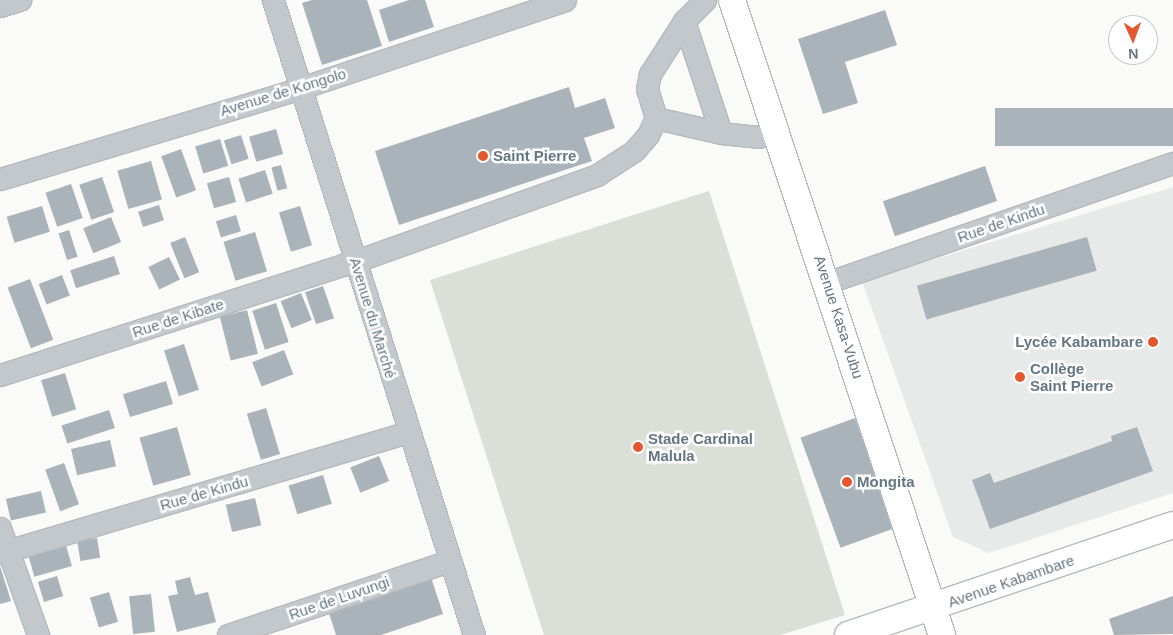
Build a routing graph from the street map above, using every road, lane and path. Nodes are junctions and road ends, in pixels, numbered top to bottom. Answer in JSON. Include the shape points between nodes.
{"nodes":[{"id":1,"x":20,"y":0,"type":"edge"},
{"id":2,"x":273,"y":0,"type":"edge"},
{"id":3,"x":565,"y":0,"type":"edge"},
{"id":4,"x":705,"y":0,"type":"edge"},
{"id":5,"x":732,"y":0,"type":"edge"},
{"id":6,"x":0,"y":6,"type":"edge"},
{"id":7,"x":684,"y":21,"type":"junction"},
{"id":8,"x":301,"y":88,"type":"junction"},
{"id":9,"x":656,"y":118,"type":"junction"},
{"id":10,"x":777,"y":132,"type":"junction"},
{"id":11,"x":721,"y":133,"type":"junction"},
{"id":12,"x":1173,"y":163,"type":"edge"},
{"id":13,"x":0,"y":180,"type":"edge"},
{"id":14,"x":356,"y":261,"type":"junction"},
{"id":15,"x":829,"y":282,"type":"junction"},
{"id":16,"x":0,"y":375,"type":"edge"},
{"id":17,"x":408,"y":432,"type":"junction"},
{"id":18,"x":1173,"y":525,"type":"edge"},
{"id":19,"x":0,"y":528,"type":"edge"},
{"id":20,"x":4,"y":552,"type":"edge"},
{"id":21,"x":449,"y":561,"type":"junction"},
{"id":22,"x":933,"y":608,"type":"junction"},
{"id":23,"x":38,"y":635,"type":"edge"},
{"id":24,"x":228,"y":635,"type":"edge"},
{"id":25,"x":474,"y":635,"type":"edge"},
{"id":26,"x":848,"y":635,"type":"edge"},
{"id":27,"x":942,"y":635,"type":"edge"}],
"edges":[{"from":1,"to":6,"type":"street"},
{"from":2,"to":8,"type":"street","name":"Avenue du Marché"},
{"from":3,"to":8,"type":"street","name":"Avenue de Kongolo"},
{"from":4,"to":7,"type":"street"},
{"from":5,"to":10,"type":"main road","name":"Avenue Kasa-Vubu"},
{"from":7,"to":9,"type":"street","via":[[650,74],[647,89]]},
{"from":7,"to":11,"type":"street"},
{"from":8,"to":13,"type":"street","name":"Avenue de Kongolo"},
{"from":8,"to":14,"type":"street","name":"Avenue du Marché"},
{"from":9,"to":11,"type":"street"},
{"from":9,"to":14,"type":"street","name":"Rue de Kibate","via":[[634,151],[597,174]]},
{"from":10,"to":11,"type":"street","via":[[758,137]]},
{"from":10,"to":15,"type":"main road","name":"Avenue Kasa-Vubu"},
{"from":12,"to":15,"type":"street","name":"Rue de Kindu"},
{"from":14,"to":16,"type":"street","name":"Rue de Kibate"},
{"from":14,"to":17,"type":"street","name":"Avenue du Marché"},
{"from":15,"to":22,"type":"main road","name":"Avenue Kasa-Vubu"},
{"from":17,"to":20,"type":"street","name":"Rue de Kindu"},
{"from":17,"to":21,"type":"street","name":"Avenue du Marché"},
{"from":18,"to":22,"type":"main road","name":"Avenue Kabambare"},
{"from":19,"to":20,"type":"street"},
{"from":20,"to":23,"type":"street"},
{"from":21,"to":24,"type":"street","name":"Rue de Luvungi"},
{"from":21,"to":25,"type":"street","name":"Avenue du Marché"},
{"from":22,"to":26,"type":"main road","name":"Avenue Kabambare"},
{"from":22,"to":27,"type":"main road","name":"Avenue Kasa-Vubu"}]}
